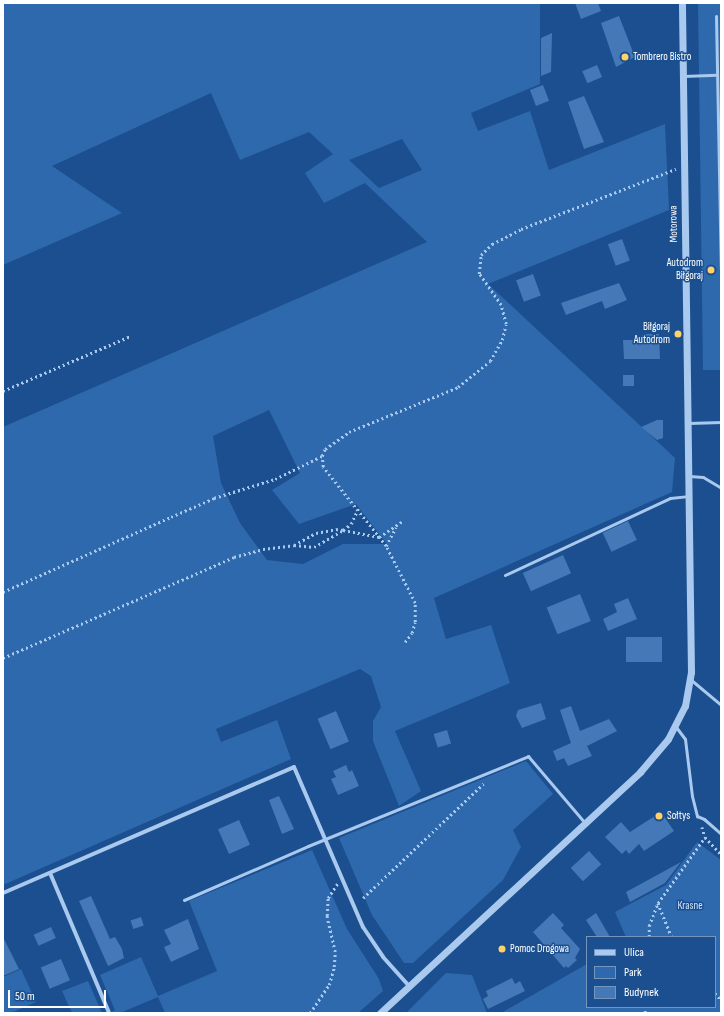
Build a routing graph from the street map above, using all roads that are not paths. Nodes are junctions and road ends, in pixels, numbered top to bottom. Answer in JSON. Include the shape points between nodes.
{"nodes":[{"id":1,"x":682,"y":3,"type":"edge"},
{"id":2,"x":716,"y":16,"type":"dead end"},
{"id":3,"x":717,"y":75,"type":"junction"},
{"id":4,"x":683,"y":76,"type":"junction"},
{"id":5,"x":721,"y":269,"type":"edge"},
{"id":6,"x":721,"y":422,"type":"edge"},
{"id":7,"x":688,"y":423,"type":"junction"},
{"id":8,"x":689,"y":472,"type":"junction"},
{"id":9,"x":721,"y":488,"type":"edge"},
{"id":10,"x":689,"y":496,"type":"junction"},
{"id":11,"x":505,"y":574,"type":"dead end"},
{"id":12,"x":690,"y":679,"type":"junction"},
{"id":13,"x":721,"y":705,"type":"edge"},
{"id":14,"x":676,"y":727,"type":"junction"},
{"id":15,"x":585,"y":823,"type":"junction"},
{"id":16,"x":721,"y":834,"type":"edge"},
{"id":17,"x":325,"y":839,"type":"junction"},
{"id":18,"x":50,"y":873,"type":"junction"},
{"id":19,"x":3,"y":893,"type":"edge"},
{"id":20,"x":184,"y":900,"type":"dead end"},
{"id":21,"x":409,"y":986,"type":"junction"},
{"id":22,"x":109,"y":1013,"type":"edge"},
{"id":23,"x":380,"y":1013,"type":"edge"}],
"edges":[{"from":1,"to":4,"type":"street","name":"Motorowa"},
{"from":2,"to":3,"type":"lane"},
{"from":3,"to":4,"type":"lane"},
{"from":3,"to":5,"type":"lane"},
{"from":4,"to":7,"type":"street","name":"Motorowa"},
{"from":6,"to":7,"type":"lane"},
{"from":7,"to":8,"type":"street","name":"Motorowa"},
{"from":8,"to":9,"type":"lane"},
{"from":8,"to":10,"type":"street","name":"Motorowa"},
{"from":10,"to":11,"type":"lane","via":[[670,498]]},
{"from":10,"to":12,"type":"street","name":"Motorowa"},
{"from":12,"to":13,"type":"lane"},
{"from":12,"to":14,"type":"street","name":"Motorowa","via":[[685,706]]},
{"from":14,"to":15,"type":"street","name":"Motorowa","via":[[653,758]]},
{"from":14,"to":16,"type":"lane","via":[[685,739],[697,816]]},
{"from":15,"to":17,"type":"lane","via":[[528,756]]},
{"from":15,"to":21,"type":"street","name":"Motorowa"},
{"from":17,"to":18,"type":"street","via":[[294,767]]},
{"from":17,"to":20,"type":"lane"},
{"from":17,"to":21,"type":"street","via":[[369,937]]},
{"from":18,"to":19,"type":"street"},
{"from":18,"to":22,"type":"street"},
{"from":21,"to":23,"type":"street","name":"Motorowa"}]}
